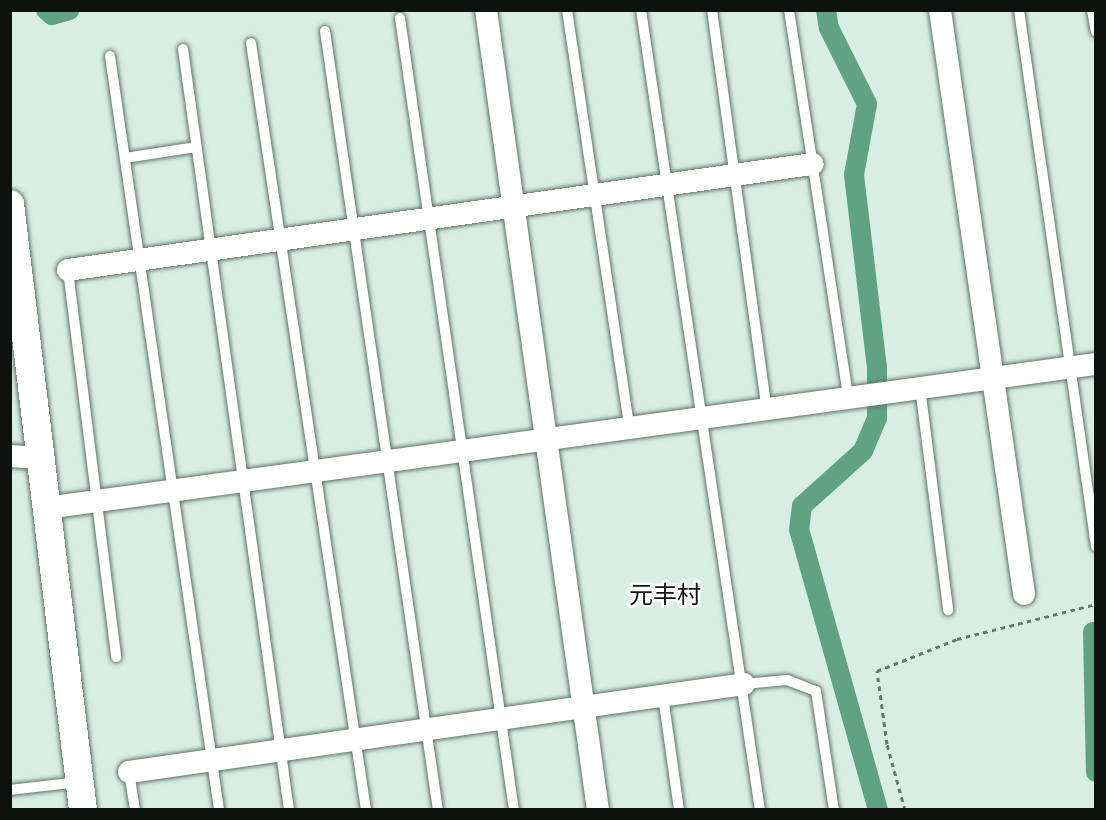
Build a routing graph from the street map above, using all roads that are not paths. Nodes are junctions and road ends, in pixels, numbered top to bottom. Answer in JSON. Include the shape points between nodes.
{"nodes":[{"id":1,"x":486,"y":10,"type":"edge"},
{"id":2,"x":567,"y":10,"type":"edge"},
{"id":3,"x":641,"y":10,"type":"edge"},
{"id":4,"x":712,"y":10,"type":"edge"},
{"id":5,"x":789,"y":10,"type":"edge"},
{"id":6,"x":940,"y":10,"type":"edge"},
{"id":7,"x":1019,"y":10,"type":"edge"},
{"id":8,"x":1092,"y":10,"type":"edge"},
{"id":9,"x":400,"y":18,"type":"dead end"},
{"id":10,"x":324,"y":31,"type":"dead end"},
{"id":11,"x":1095,"y":32,"type":"edge"},
{"id":12,"x":251,"y":43,"type":"dead end"},
{"id":13,"x":183,"y":49,"type":"dead end"},
{"id":14,"x":110,"y":56,"type":"dead end"},
{"id":15,"x":196,"y":147,"type":"junction"},
{"id":16,"x":125,"y":158,"type":"junction"},
{"id":17,"x":812,"y":164,"type":"junction"},
{"id":18,"x":735,"y":175,"type":"junction"},
{"id":19,"x":667,"y":184,"type":"junction"},
{"id":20,"x":595,"y":195,"type":"junction"},
{"id":21,"x":10,"y":204,"type":"edge"},
{"id":22,"x":514,"y":206,"type":"junction"},
{"id":23,"x":429,"y":218,"type":"junction"},
{"id":24,"x":353,"y":229,"type":"junction"},
{"id":25,"x":280,"y":240,"type":"junction"},
{"id":26,"x":210,"y":250,"type":"junction"},
{"id":27,"x":139,"y":260,"type":"junction"},
{"id":28,"x":68,"y":270,"type":"joint"},
{"id":29,"x":18,"y":341,"type":"edge"},
{"id":30,"x":1095,"y":364,"type":"edge"},
{"id":31,"x":1070,"y":367,"type":"junction"},
{"id":32,"x":993,"y":378,"type":"junction"},
{"id":33,"x":913,"y":388,"type":"junction"},
{"id":34,"x":856,"y":394,"type":"junction"},
{"id":35,"x":766,"y":405,"type":"junction"},
{"id":36,"x":703,"y":414,"type":"junction"},
{"id":37,"x":629,"y":425,"type":"junction"},
{"id":38,"x":546,"y":437,"type":"junction"},
{"id":39,"x":462,"y":449,"type":"junction"},
{"id":40,"x":10,"y":456,"type":"edge"},
{"id":41,"x":39,"y":458,"type":"junction"},
{"id":42,"x":387,"y":459,"type":"junction"},
{"id":43,"x":315,"y":470,"type":"junction"},
{"id":44,"x":243,"y":480,"type":"junction"},
{"id":45,"x":172,"y":490,"type":"junction"},
{"id":46,"x":96,"y":501,"type":"junction"},
{"id":47,"x":46,"y":508,"type":"junction"},
{"id":48,"x":1095,"y":546,"type":"edge"},
{"id":49,"x":1024,"y":594,"type":"dead end"},
{"id":50,"x":948,"y":610,"type":"dead end"},
{"id":51,"x":116,"y":657,"type":"dead end"},
{"id":52,"x":744,"y":684,"type":"junction"},
{"id":53,"x":663,"y":696,"type":"junction"},
{"id":54,"x":584,"y":707,"type":"junction"},
{"id":55,"x":501,"y":719,"type":"junction"},
{"id":56,"x":426,"y":729,"type":"junction"},
{"id":57,"x":356,"y":740,"type":"junction"},
{"id":58,"x":280,"y":750,"type":"junction"},
{"id":59,"x":212,"y":760,"type":"junction"},
{"id":60,"x":129,"y":772,"type":"joint"},
{"id":61,"x":10,"y":790,"type":"edge"},
{"id":62,"x":81,"y":796,"type":"edge"},
{"id":63,"x":135,"y":810,"type":"edge"},
{"id":64,"x":219,"y":810,"type":"edge"},
{"id":65,"x":289,"y":810,"type":"edge"},
{"id":66,"x":366,"y":810,"type":"edge"},
{"id":67,"x":438,"y":810,"type":"edge"},
{"id":68,"x":514,"y":810,"type":"edge"},
{"id":69,"x":598,"y":810,"type":"edge"},
{"id":70,"x":679,"y":810,"type":"edge"},
{"id":71,"x":760,"y":810,"type":"edge"},
{"id":72,"x":834,"y":810,"type":"edge"}],
"edges":[{"from":1,"to":22,"type":"street"},
{"from":2,"to":20,"type":"lane"},
{"from":3,"to":19,"type":"lane"},
{"from":4,"to":18,"type":"lane"},
{"from":5,"to":17,"type":"lane"},
{"from":6,"to":32,"type":"street"},
{"from":7,"to":31,"type":"lane"},
{"from":8,"to":11,"type":"lane"},
{"from":9,"to":23,"type":"lane"},
{"from":10,"to":24,"type":"lane"},
{"from":12,"to":25,"type":"lane"},
{"from":13,"to":15,"type":"lane"},
{"from":14,"to":16,"type":"lane"},
{"from":15,"to":16,"type":"lane"},
{"from":15,"to":26,"type":"lane"},
{"from":16,"to":27,"type":"lane"},
{"from":17,"to":18,"type":"street"},
{"from":17,"to":34,"type":"lane"},
{"from":18,"to":19,"type":"street"},
{"from":18,"to":35,"type":"lane"},
{"from":19,"to":20,"type":"street"},
{"from":19,"to":36,"type":"lane"},
{"from":20,"to":22,"type":"street"},
{"from":20,"to":37,"type":"lane"},
{"from":21,"to":29,"type":"street"},
{"from":22,"to":23,"type":"street"},
{"from":22,"to":38,"type":"street"},
{"from":23,"to":24,"type":"street"},
{"from":23,"to":39,"type":"lane"},
{"from":24,"to":25,"type":"street"},
{"from":24,"to":42,"type":"lane"},
{"from":25,"to":26,"type":"street"},
{"from":25,"to":43,"type":"lane"},
{"from":26,"to":27,"type":"street"},
{"from":26,"to":44,"type":"lane"},
{"from":27,"to":28,"type":"street"},
{"from":27,"to":45,"type":"lane"},
{"from":28,"to":46,"type":"lane"},
{"from":29,"to":41,"type":"street"},
{"from":30,"to":31,"type":"street"},
{"from":31,"to":32,"type":"street"},
{"from":31,"to":48,"type":"lane"},
{"from":32,"to":33,"type":"street"},
{"from":32,"to":49,"type":"street"},
{"from":33,"to":34,"type":"street"},
{"from":33,"to":50,"type":"lane"},
{"from":34,"to":35,"type":"street"},
{"from":35,"to":36,"type":"street"},
{"from":36,"to":37,"type":"street"},
{"from":36,"to":52,"type":"lane"},
{"from":37,"to":38,"type":"street"},
{"from":38,"to":39,"type":"street"},
{"from":38,"to":54,"type":"street"},
{"from":39,"to":42,"type":"street"},
{"from":39,"to":55,"type":"lane"},
{"from":40,"to":41,"type":"street"},
{"from":41,"to":47,"type":"street"},
{"from":42,"to":43,"type":"street"},
{"from":42,"to":56,"type":"lane"},
{"from":43,"to":44,"type":"street"},
{"from":43,"to":57,"type":"lane"},
{"from":44,"to":45,"type":"street"},
{"from":44,"to":58,"type":"lane"},
{"from":45,"to":46,"type":"street"},
{"from":45,"to":59,"type":"lane"},
{"from":46,"to":47,"type":"street"},
{"from":46,"to":51,"type":"lane"},
{"from":47,"to":62,"type":"street"},
{"from":52,"to":53,"type":"street"},
{"from":52,"to":71,"type":"lane"},
{"from":52,"to":72,"type":"lane","via":[[787,680],[816,691]]},
{"from":53,"to":54,"type":"street"},
{"from":53,"to":70,"type":"lane"},
{"from":54,"to":55,"type":"street"},
{"from":54,"to":69,"type":"street"},
{"from":55,"to":56,"type":"street"},
{"from":55,"to":68,"type":"lane"},
{"from":56,"to":57,"type":"street"},
{"from":56,"to":67,"type":"lane"},
{"from":57,"to":58,"type":"street"},
{"from":57,"to":66,"type":"lane"},
{"from":58,"to":59,"type":"street"},
{"from":58,"to":65,"type":"lane"},
{"from":59,"to":60,"type":"street"},
{"from":59,"to":64,"type":"lane"},
{"from":60,"to":63,"type":"lane"},
{"from":61,"to":62,"type":"lane"}]}
